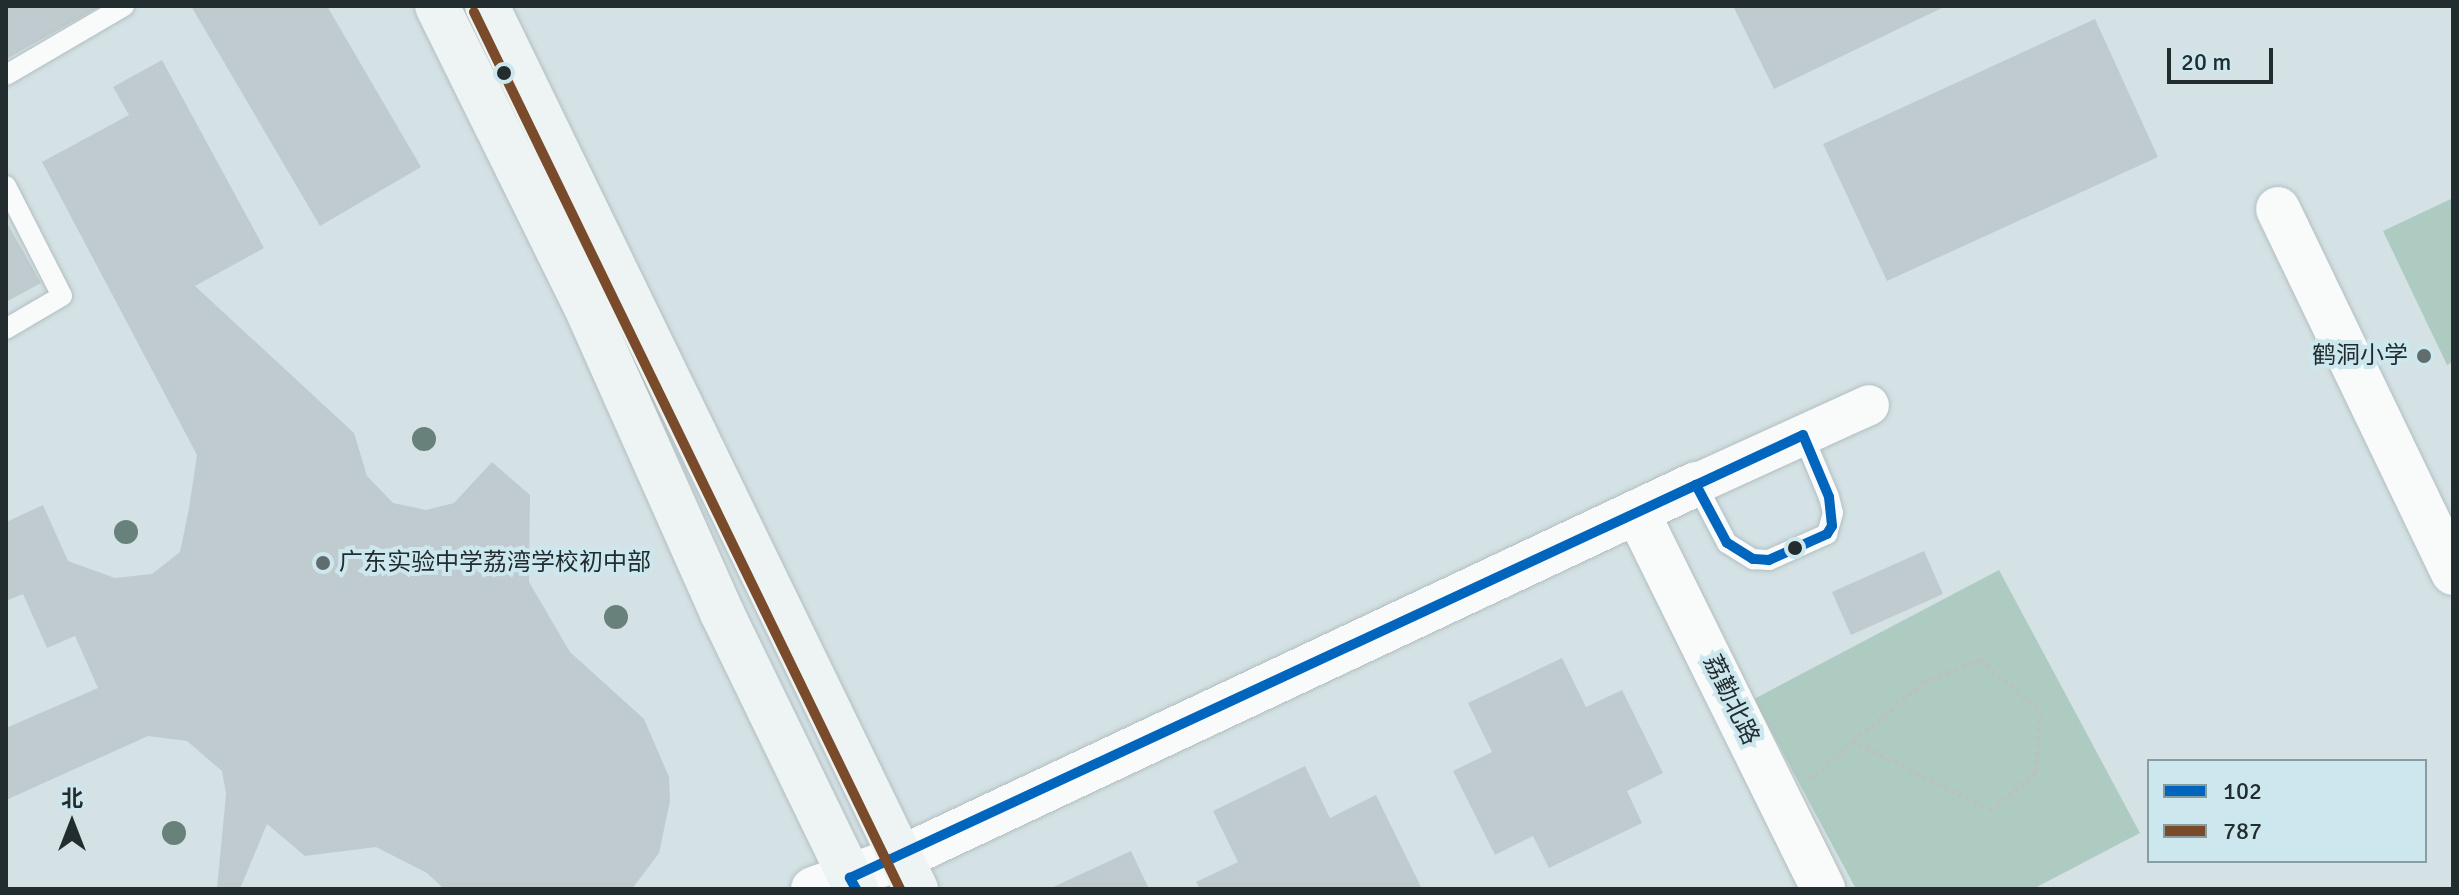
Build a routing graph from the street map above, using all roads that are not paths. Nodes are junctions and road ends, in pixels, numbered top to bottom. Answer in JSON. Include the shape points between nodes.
{"nodes":[{"id":1,"x":124,"y":6,"type":"edge"},
{"id":2,"x":437,"y":6,"type":"edge"},
{"id":3,"x":487,"y":6,"type":"edge"},
{"id":4,"x":6,"y":75,"type":"edge"},
{"id":5,"x":6,"y":186,"type":"edge"},
{"id":6,"x":2278,"y":209,"type":"dead end"},
{"id":7,"x":6,"y":329,"type":"edge"},
{"id":8,"x":1869,"y":405,"type":"dead end"},
{"id":9,"x":1803,"y":435,"type":"junction"},
{"id":10,"x":1696,"y":484,"type":"junction"},
{"id":11,"x":1637,"y":512,"type":"junction"},
{"id":12,"x":2453,"y":573,"type":"edge"},
{"id":13,"x":908,"y":874,"type":"edge"},
{"id":14,"x":840,"y":885,"type":"edge"},
{"id":15,"x":1823,"y":889,"type":"edge"}],
"edges":[{"from":1,"to":4,"type":"lane"},
{"from":2,"to":14,"type":"main road","via":[[584,303]]},
{"from":3,"to":13,"type":"main road"},
{"from":5,"to":7,"type":"lane","via":[[62,296]]},
{"from":6,"to":12,"type":"street"},
{"from":8,"to":9,"type":"street"},
{"from":9,"to":10,"type":"street"},
{"from":9,"to":10,"type":"lane","via":[[1831,505],[1827,534],[1769,560],[1753,559],[1727,543]]},
{"from":10,"to":11,"type":"street"},
{"from":11,"to":13,"type":"street"},
{"from":11,"to":15,"type":"street","name":"荔勤北路"},
{"from":13,"to":14,"type":"street"}]}
